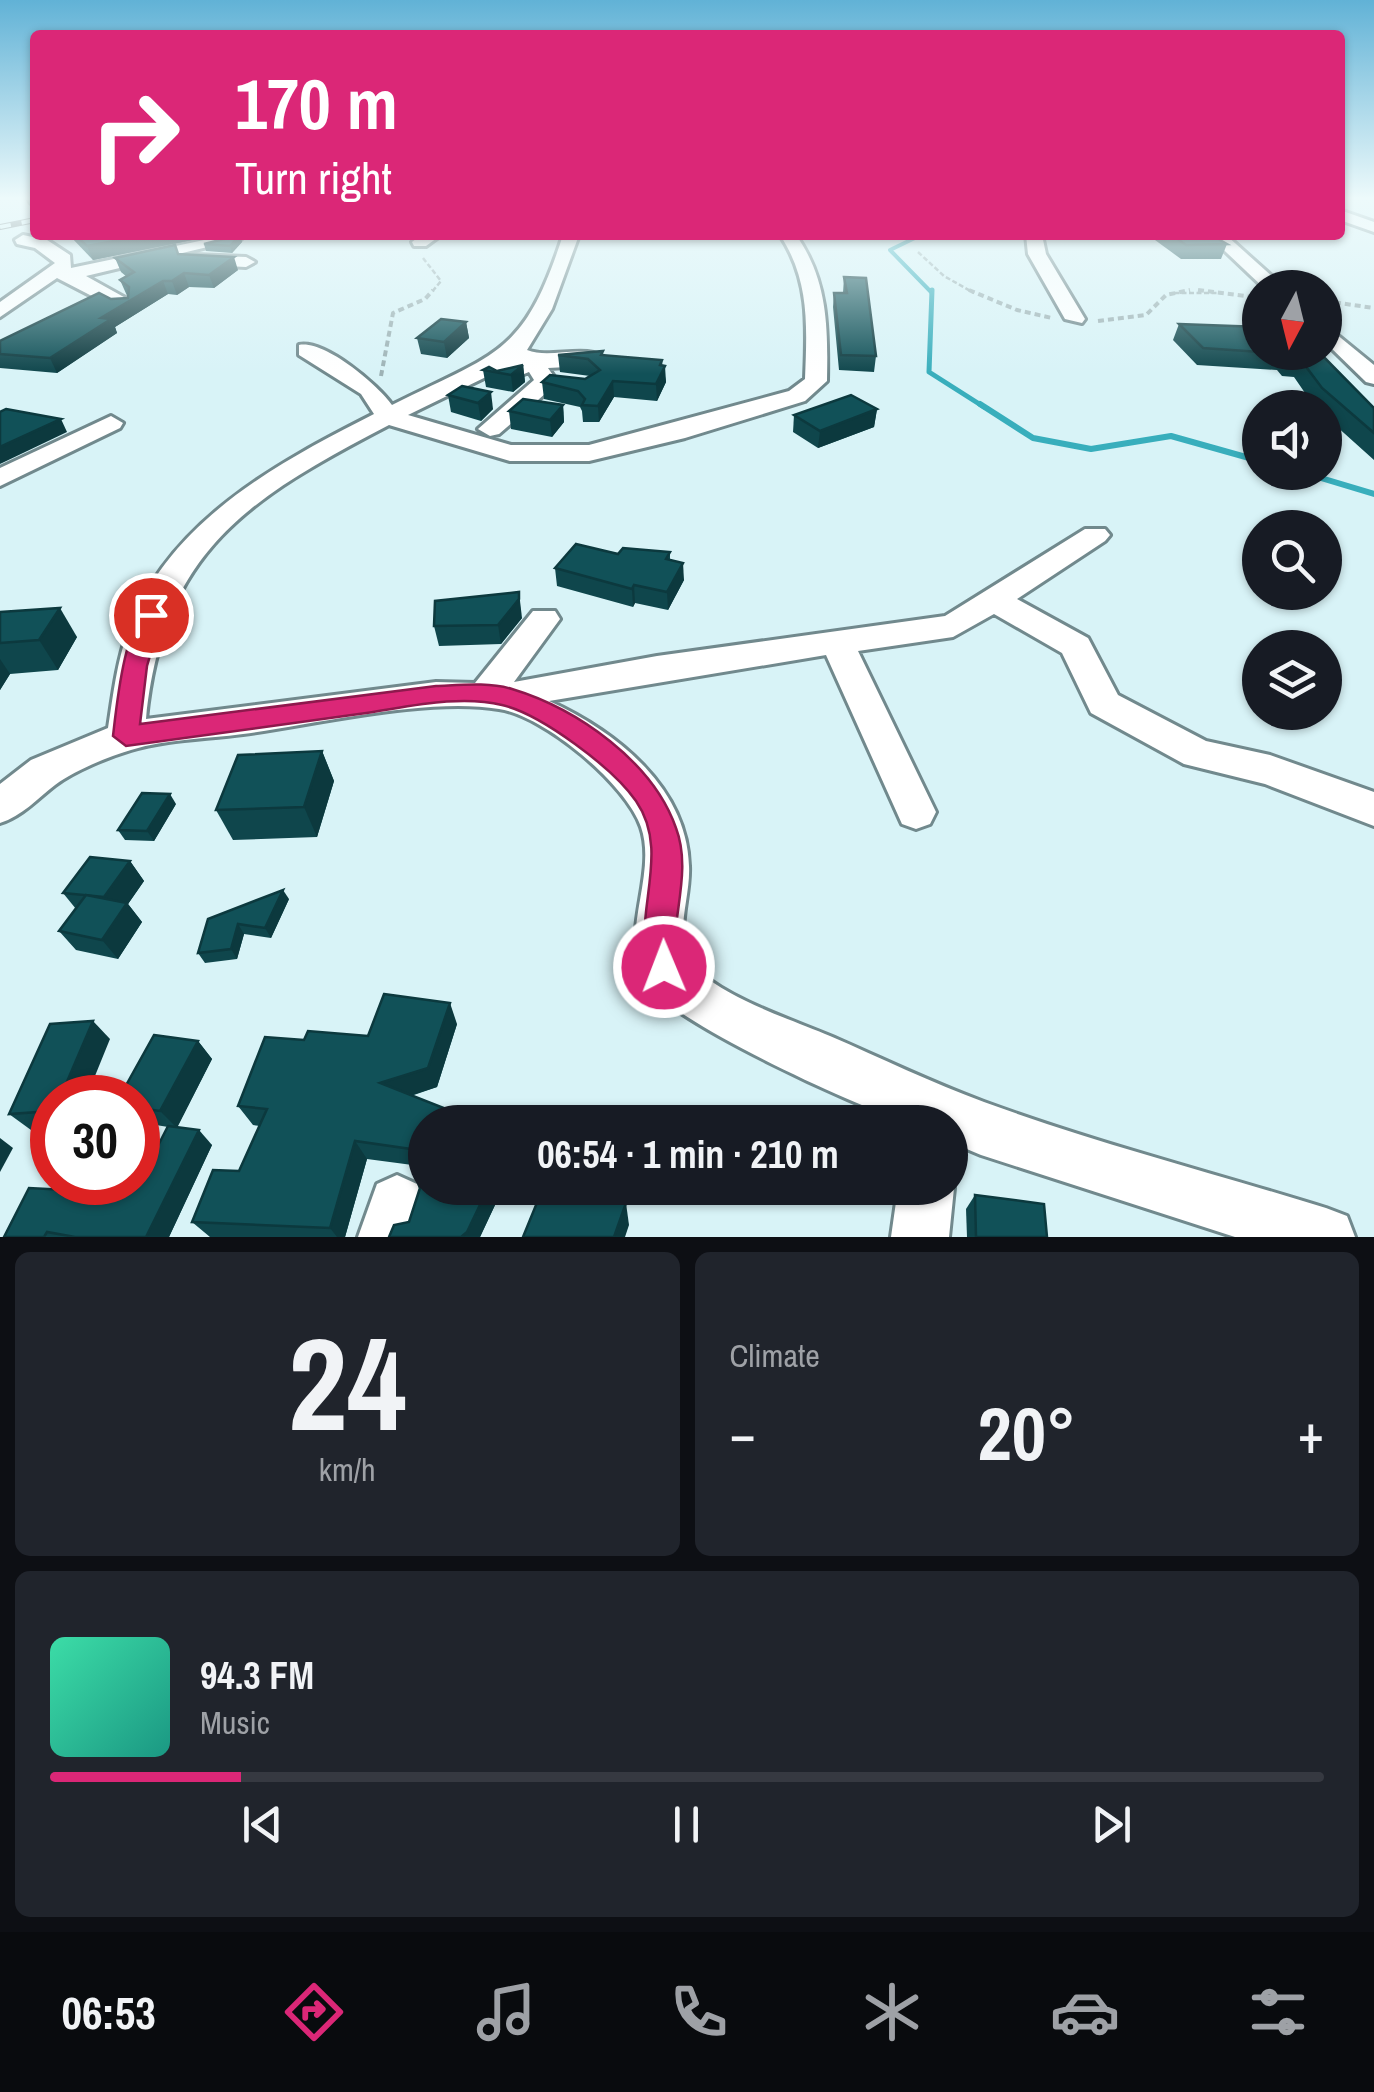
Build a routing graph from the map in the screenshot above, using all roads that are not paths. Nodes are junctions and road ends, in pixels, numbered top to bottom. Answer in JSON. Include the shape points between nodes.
{"nodes":[{"id":1,"x":62,"y":258,"type":"edge"},
{"id":2,"x":139,"y":258,"type":"edge"},
{"id":3,"x":174,"y":258,"type":"edge"},
{"id":4,"x":561,"y":258,"type":"edge"},
{"id":5,"x":804,"y":258,"type":"edge"},
{"id":6,"x":1039,"y":258,"type":"edge"},
{"id":7,"x":246,"y":262,"type":"dead end"},
{"id":8,"x":191,"y":269,"type":"edge"},
{"id":9,"x":62,"y":274,"type":"junction"},
{"id":10,"x":91,"y":287,"type":"junction"},
{"id":11,"x":124,"y":305,"type":"edge"},
{"id":12,"x":3,"y":307,"type":"edge"},
{"id":13,"x":1075,"y":319,"type":"dead end"},
{"id":14,"x":1342,"y":342,"type":"edge"},
{"id":15,"x":307,"y":350,"type":"dead end"},
{"id":16,"x":1363,"y":356,"type":"edge"},
{"id":17,"x":596,"y":360,"type":"edge"},
{"id":18,"x":530,"y":364,"type":"junction"},
{"id":19,"x":1374,"y":376,"type":"edge"},
{"id":20,"x":574,"y":384,"type":"edge"},
{"id":21,"x":468,"y":393,"type":"junction"},
{"id":22,"x":518,"y":404,"type":"junction"},
{"id":23,"x":554,"y":412,"type":"edge"},
{"id":24,"x":388,"y":417,"type":"junction"},
{"id":25,"x":111,"y":423,"type":"dead end"},
{"id":26,"x":490,"y":429,"type":"junction"},
{"id":27,"x":524,"y":436,"type":"dead end"},
{"id":28,"x":0,"y":478,"type":"edge"},
{"id":29,"x":1095,"y":534,"type":"dead end"},
{"id":30,"x":995,"y":601,"type":"junction"},
{"id":31,"x":837,"y":642,"type":"junction"},
{"id":32,"x":513,"y":693,"type":"junction"},
{"id":33,"x":126,"y":736,"type":"junction"},
{"id":34,"x":0,"y":807,"type":"edge"},
{"id":35,"x":1374,"y":808,"type":"edge"},
{"id":36,"x":916,"y":812,"type":"dead end"},
{"id":37,"x":914,"y":1105,"type":"edge"},
{"id":38,"x":968,"y":1125,"type":"edge"},
{"id":39,"x":924,"y":1205,"type":"edge"},
{"id":40,"x":1308,"y":1234,"type":"edge"},
{"id":41,"x":920,"y":1237,"type":"edge"}],
"edges":[{"from":1,"to":9,"type":"street"},
{"from":2,"to":9,"type":"street"},
{"from":3,"to":7,"type":"street"},
{"from":4,"to":18,"type":"street","via":[[534,319]]},
{"from":5,"to":24,"type":"street","via":[[814,282],[816,381],[797,396],[589,452],[510,453]]},
{"from":6,"to":13,"type":"street"},
{"from":8,"to":10,"type":"street"},
{"from":9,"to":10,"type":"street"},
{"from":9,"to":12,"type":"street"},
{"from":10,"to":11,"type":"street"},
{"from":14,"to":16,"type":"street"},
{"from":15,"to":24,"type":"street","via":[[369,389]]},
{"from":16,"to":19,"type":"street"},
{"from":17,"to":18,"type":"street","via":[[560,357]]},
{"from":18,"to":20,"type":"street"},
{"from":18,"to":21,"type":"street"},
{"from":18,"to":22,"type":"street"},
{"from":18,"to":24,"type":"street"},
{"from":21,"to":22,"type":"street"},
{"from":21,"to":26,"type":"street","via":[[432,414]]},
{"from":22,"to":23,"type":"street"},
{"from":22,"to":26,"type":"street"},
{"from":24,"to":33,"type":"street","via":[[295,462],[196,546],[151,615],[135,666]]},
{"from":25,"to":28,"type":"street"},
{"from":26,"to":27,"type":"street"},
{"from":29,"to":30,"type":"street"},
{"from":30,"to":31,"type":"street","via":[[953,626]]},
{"from":30,"to":35,"type":"street","via":[[1076,646],[1104,704],[1197,754],[1270,770]]},
{"from":31,"to":32,"type":"street"},
{"from":31,"to":36,"type":"street"},
{"from":32,"to":32,"type":"street","via":[[555,617],[538,658]]},
{"from":32,"to":33,"type":"street","via":[[436,694]]},
{"from":32,"to":37,"type":"street","via":[[578,730],[647,794],[663,830],[668,866],[659,936],[664,967],[686,992]]},
{"from":33,"to":34,"type":"street","via":[[45,771]]},
{"from":38,"to":40,"type":"street"},
{"from":39,"to":41,"type":"street"}]}
